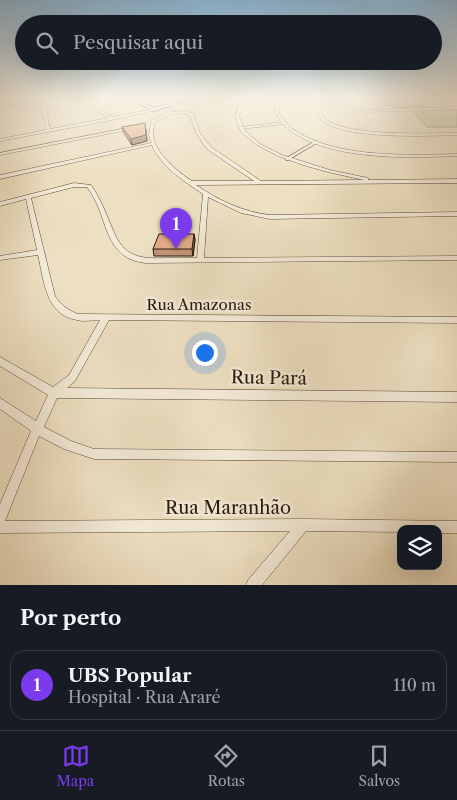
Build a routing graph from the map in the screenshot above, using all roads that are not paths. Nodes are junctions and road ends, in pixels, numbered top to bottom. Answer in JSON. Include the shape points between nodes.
{"nodes":[{"id":1,"x":47,"y":126,"type":"edge"},
{"id":2,"x":73,"y":126,"type":"edge"},
{"id":3,"x":139,"y":126,"type":"edge"},
{"id":4,"x":151,"y":126,"type":"edge"},
{"id":5,"x":196,"y":126,"type":"edge"},
{"id":6,"x":255,"y":126,"type":"edge"},
{"id":7,"x":286,"y":126,"type":"edge"},
{"id":8,"x":339,"y":126,"type":"edge"},
{"id":9,"x":241,"y":128,"type":"joint"},
{"id":10,"x":48,"y":131,"type":"junction"},
{"id":11,"x":457,"y":134,"type":"edge"},
{"id":12,"x":0,"y":140,"type":"edge"},
{"id":13,"x":316,"y":142,"type":"junction"},
{"id":14,"x":152,"y":144,"type":"junction"},
{"id":15,"x":0,"y":154,"type":"edge"},
{"id":16,"x":457,"y":156,"type":"edge"},
{"id":17,"x":287,"y":159,"type":"junction"},
{"id":18,"x":341,"y":175,"type":"junction"},
{"id":19,"x":0,"y":177,"type":"edge"},
{"id":20,"x":457,"y":181,"type":"edge"},
{"id":21,"x":260,"y":182,"type":"junction"},
{"id":22,"x":345,"y":182,"type":"junction"},
{"id":23,"x":385,"y":182,"type":"junction"},
{"id":24,"x":190,"y":183,"type":"junction"},
{"id":25,"x":206,"y":194,"type":"junction"},
{"id":26,"x":28,"y":197,"type":"junction"},
{"id":27,"x":0,"y":204,"type":"edge"},
{"id":28,"x":457,"y":214,"type":"edge"},
{"id":29,"x":40,"y":252,"type":"junction"},
{"id":30,"x":0,"y":258,"type":"edge"},
{"id":31,"x":457,"y":258,"type":"edge"},
{"id":32,"x":200,"y":261,"type":"junction"},
{"id":33,"x":106,"y":318,"type":"junction"},
{"id":34,"x":457,"y":320,"type":"edge"},
{"id":35,"x":0,"y":361,"type":"edge"},
{"id":36,"x":54,"y":393,"type":"junction"},
{"id":37,"x":457,"y":397,"type":"edge"},
{"id":38,"x":0,"y":403,"type":"edge"},
{"id":39,"x":37,"y":428,"type":"junction"},
{"id":40,"x":457,"y":457,"type":"edge"},
{"id":41,"x":0,"y":519,"type":"edge"},
{"id":42,"x":303,"y":525,"type":"junction"},
{"id":43,"x":0,"y":527,"type":"edge"},
{"id":44,"x":457,"y":527,"type":"edge"},
{"id":45,"x":253,"y":585,"type":"edge"}],
"edges":[{"from":1,"to":10,"type":"street"},
{"from":2,"to":10,"type":"street"},
{"from":3,"to":15,"type":"street"},
{"from":4,"to":14,"type":"street"},
{"from":5,"to":21,"type":"street","via":[[209,148]]},
{"from":6,"to":9,"type":"lane"},
{"from":7,"to":13,"type":"street"},
{"from":8,"to":11,"type":"street","via":[[361,132]]},
{"from":9,"to":17,"type":"street"},
{"from":10,"to":12,"type":"street"},
{"from":13,"to":16,"type":"street","via":[[376,155]]},
{"from":13,"to":17,"type":"lane"},
{"from":14,"to":19,"type":"street"},
{"from":14,"to":24,"type":"street"},
{"from":17,"to":18,"type":"street"},
{"from":18,"to":22,"type":"street"},
{"from":18,"to":23,"type":"street"},
{"from":20,"to":23,"type":"street"},
{"from":21,"to":22,"type":"street"},
{"from":21,"to":24,"type":"street"},
{"from":22,"to":23,"type":"street"},
{"from":24,"to":25,"type":"street"},
{"from":25,"to":28,"type":"street","via":[[257,216]]},
{"from":25,"to":32,"type":"street"},
{"from":26,"to":27,"type":"street"},
{"from":26,"to":29,"type":"street","name":"Rua Amazonas"},
{"from":26,"to":32,"type":"street","via":[[85,185],[91,188],[117,245],[128,256],[145,262]]},
{"from":29,"to":30,"type":"street"},
{"from":29,"to":33,"type":"street","name":"Rua Amazonas","via":[[55,304],[77,317]]},
{"from":31,"to":32,"type":"street"},
{"from":33,"to":34,"type":"street","name":"Rua Amazonas"},
{"from":33,"to":36,"type":"street","via":[[72,378]]},
{"from":35,"to":36,"type":"street"},
{"from":36,"to":37,"type":"street","name":"Rua Pará"},
{"from":36,"to":39,"type":"street"},
{"from":38,"to":39,"type":"street"},
{"from":39,"to":40,"type":"street","via":[[64,444],[94,454]]},
{"from":39,"to":41,"type":"street"},
{"from":42,"to":43,"type":"street","name":"Rua Maranhão"},
{"from":42,"to":44,"type":"street","name":"Rua Maranhão"},
{"from":42,"to":45,"type":"street"}]}
